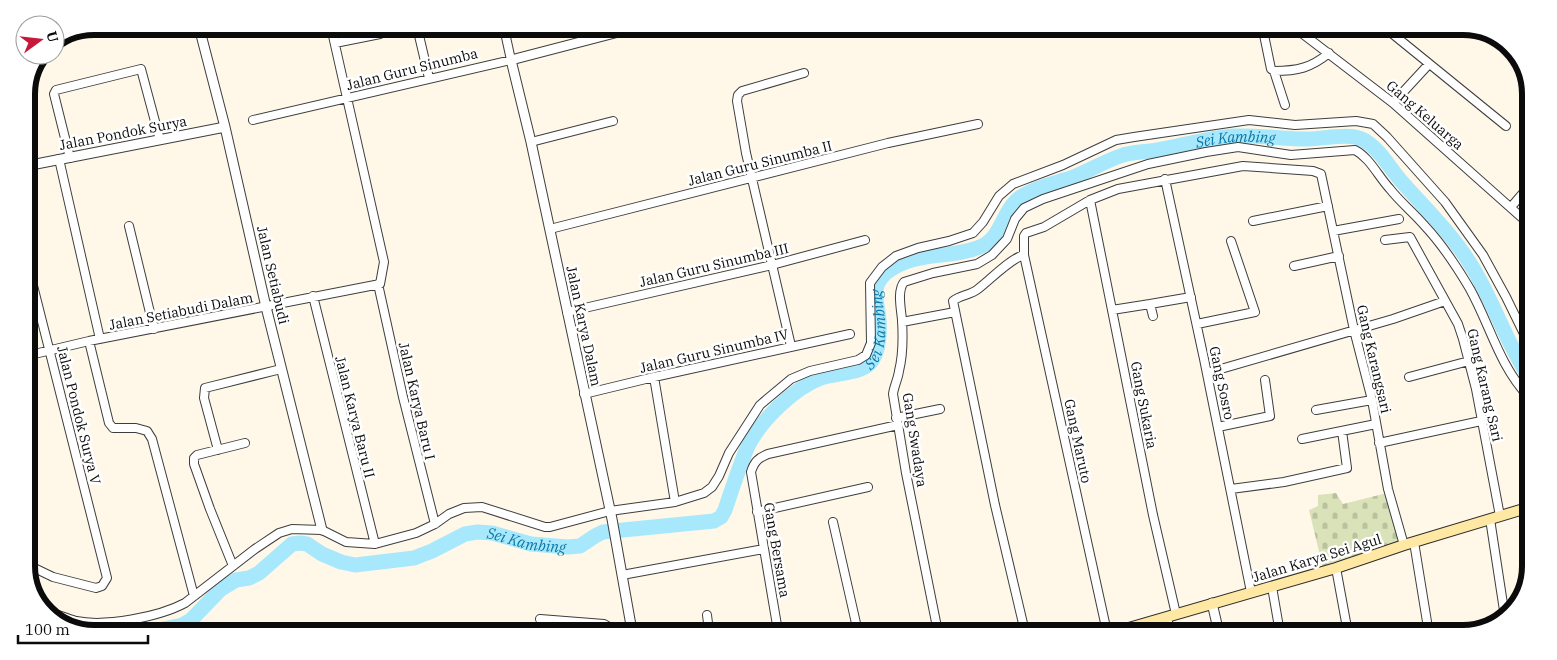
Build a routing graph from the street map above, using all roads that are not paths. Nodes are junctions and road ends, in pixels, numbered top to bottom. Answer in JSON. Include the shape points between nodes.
{"nodes":[{"id":1,"x":201,"y":35,"type":"edge"},
{"id":2,"x":333,"y":35,"type":"edge"},
{"id":3,"x":375,"y":35,"type":"edge"},
{"id":4,"x":418,"y":35,"type":"edge"},
{"id":5,"x":506,"y":35,"type":"edge"},
{"id":6,"x":607,"y":35,"type":"edge"},
{"id":7,"x":1264,"y":35,"type":"edge"},
{"id":8,"x":1304,"y":35,"type":"edge"},
{"id":9,"x":1394,"y":35,"type":"edge"},
{"id":10,"x":335,"y":43,"type":"junction"},
{"id":11,"x":1329,"y":53,"type":"junction"},
{"id":12,"x":511,"y":60,"type":"junction"},
{"id":13,"x":1429,"y":64,"type":"junction"},
{"id":14,"x":1274,"y":71,"type":"junction"},
{"id":15,"x":804,"y":73,"type":"dead end"},
{"id":16,"x":429,"y":78,"type":"junction"},
{"id":17,"x":347,"y":99,"type":"junction"},
{"id":18,"x":1394,"y":104,"type":"junction"},
{"id":19,"x":1285,"y":105,"type":"dead end"},
{"id":20,"x":254,"y":120,"type":"dead end"},
{"id":21,"x":613,"y":120,"type":"dead end"},
{"id":22,"x":978,"y":124,"type":"dead end"},
{"id":23,"x":1506,"y":126,"type":"dead end"},
{"id":24,"x":225,"y":127,"type":"junction"},
{"id":25,"x":160,"y":140,"type":"junction"},
{"id":26,"x":531,"y":142,"type":"junction"},
{"id":27,"x":70,"y":158,"type":"junction"},
{"id":28,"x":59,"y":159,"type":"junction"},
{"id":29,"x":35,"y":164,"type":"edge"},
{"id":30,"x":752,"y":178,"type":"junction"},
{"id":31,"x":1166,"y":180,"type":"junction"},
{"id":32,"x":1522,"y":194,"type":"edge"},
{"id":33,"x":1090,"y":200,"type":"junction"},
{"id":34,"x":1328,"y":206,"type":"junction"},
{"id":35,"x":1511,"y":207,"type":"junction"},
{"id":36,"x":1522,"y":217,"type":"edge"},
{"id":37,"x":1399,"y":219,"type":"dead end"},
{"id":38,"x":1253,"y":222,"type":"dead end"},
{"id":39,"x":129,"y":226,"type":"dead end"},
{"id":40,"x":550,"y":229,"type":"junction"},
{"id":41,"x":1333,"y":231,"type":"junction"},
{"id":42,"x":865,"y":240,"type":"dead end"},
{"id":43,"x":1385,"y":240,"type":"dead end"},
{"id":44,"x":1231,"y":241,"type":"dead end"},
{"id":45,"x":1024,"y":255,"type":"junction"},
{"id":46,"x":1339,"y":256,"type":"junction"},
{"id":47,"x":772,"y":265,"type":"junction"},
{"id":48,"x":1294,"y":266,"type":"dead end"},
{"id":49,"x":378,"y":284,"type":"junction"},
{"id":50,"x":35,"y":294,"type":"edge"},
{"id":51,"x":313,"y":296,"type":"junction"},
{"id":52,"x":1191,"y":297,"type":"junction"},
{"id":53,"x":1445,"y":301,"type":"junction"},
{"id":54,"x":1150,"y":304,"type":"junction"},
{"id":55,"x":266,"y":307,"type":"junction"},
{"id":56,"x":1112,"y":310,"type":"junction"},
{"id":57,"x":567,"y":312,"type":"junction"},
{"id":58,"x":955,"y":312,"type":"junction"},
{"id":59,"x":1153,"y":316,"type":"dead end"},
{"id":60,"x":902,"y":322,"type":"junction"},
{"id":61,"x":1197,"y":324,"type":"junction"},
{"id":62,"x":154,"y":329,"type":"junction"},
{"id":63,"x":1354,"y":330,"type":"junction"},
{"id":64,"x":1522,"y":330,"type":"edge"},
{"id":65,"x":850,"y":334,"type":"dead end"},
{"id":66,"x":100,"y":339,"type":"junction"},
{"id":67,"x":88,"y":341,"type":"junction"},
{"id":68,"x":791,"y":346,"type":"junction"},
{"id":69,"x":49,"y":351,"type":"junction"},
{"id":70,"x":35,"y":354,"type":"edge"},
{"id":71,"x":1469,"y":362,"type":"junction"},
{"id":72,"x":281,"y":369,"type":"junction"},
{"id":73,"x":1207,"y":373,"type":"junction"},
{"id":74,"x":654,"y":376,"type":"junction"},
{"id":75,"x":1409,"y":377,"type":"dead end"},
{"id":76,"x":1265,"y":380,"type":"dead end"},
{"id":77,"x":1522,"y":389,"type":"edge"},
{"id":78,"x":584,"y":394,"type":"junction"},
{"id":79,"x":1372,"y":400,"type":"junction"},
{"id":80,"x":940,"y":409,"type":"dead end"},
{"id":81,"x":1316,"y":410,"type":"dead end"},
{"id":82,"x":1481,"y":421,"type":"junction"},
{"id":83,"x":897,"y":422,"type":"junction"},
{"id":84,"x":1376,"y":424,"type":"junction"},
{"id":85,"x":1218,"y":427,"type":"junction"},
{"id":86,"x":1342,"y":431,"type":"junction"},
{"id":87,"x":1302,"y":439,"type":"dead end"},
{"id":88,"x":245,"y":443,"type":"dead end"},
{"id":89,"x":1379,"y":443,"type":"junction"},
{"id":90,"x":218,"y":450,"type":"junction"},
{"id":91,"x":868,"y":487,"type":"dead end"},
{"id":92,"x":1231,"y":489,"type":"junction"},
{"id":93,"x":675,"y":502,"type":"junction"},
{"id":94,"x":1522,"y":509,"type":"edge"},
{"id":95,"x":757,"y":512,"type":"junction"},
{"id":96,"x":611,"y":515,"type":"junction"},
{"id":97,"x":1495,"y":518,"type":"junction"},
{"id":98,"x":834,"y":522,"type":"dead end"},
{"id":99,"x":435,"y":524,"type":"junction"},
{"id":100,"x":322,"y":530,"type":"junction"},
{"id":101,"x":375,"y":544,"type":"junction"},
{"id":102,"x":1409,"y":544,"type":"junction"},
{"id":103,"x":764,"y":549,"type":"junction"},
{"id":104,"x":232,"y":566,"type":"junction"},
{"id":105,"x":35,"y":568,"type":"edge"},
{"id":106,"x":1336,"y":568,"type":"junction"},
{"id":107,"x":622,"y":575,"type":"junction"},
{"id":108,"x":1272,"y":587,"type":"junction"},
{"id":109,"x":1251,"y":592,"type":"junction"},
{"id":110,"x":194,"y":596,"type":"junction"},
{"id":111,"x":1212,"y":603,"type":"junction"},
{"id":112,"x":1504,"y":608,"type":"edge"},
{"id":113,"x":707,"y":614,"type":"dead end"},
{"id":114,"x":1172,"y":615,"type":"junction"},
{"id":115,"x":64,"y":617,"type":"edge"},
{"id":116,"x":540,"y":619,"type":"dead end"},
{"id":117,"x":606,"y":625,"type":"edge"},
{"id":118,"x":631,"y":625,"type":"edge"},
{"id":119,"x":708,"y":625,"type":"edge"},
{"id":120,"x":777,"y":625,"type":"edge"},
{"id":121,"x":856,"y":625,"type":"edge"},
{"id":122,"x":937,"y":625,"type":"edge"},
{"id":123,"x":1023,"y":625,"type":"edge"},
{"id":124,"x":1106,"y":625,"type":"edge"},
{"id":125,"x":1142,"y":625,"type":"edge"},
{"id":126,"x":1171,"y":625,"type":"edge"},
{"id":127,"x":1217,"y":625,"type":"edge"},
{"id":128,"x":1279,"y":625,"type":"edge"},
{"id":129,"x":1347,"y":625,"type":"edge"},
{"id":130,"x":1427,"y":625,"type":"edge"}],
"edges":[{"from":1,"to":24,"type":"street","name":"Jalan Setiabudi"},
{"from":2,"to":10,"type":"street"},
{"from":3,"to":10,"type":"street"},
{"from":4,"to":16,"type":"street"},
{"from":5,"to":12,"type":"street","name":"Jalan Karya Dalam"},
{"from":6,"to":12,"type":"street","name":"Jalan Guru Sinumba"},
{"from":7,"to":14,"type":"street"},
{"from":8,"to":11,"type":"street","name":"Gang Keluarga"},
{"from":9,"to":13,"type":"street"},
{"from":10,"to":17,"type":"street"},
{"from":11,"to":14,"type":"street","via":[[1316,64],[1291,71]]},
{"from":11,"to":18,"type":"street","name":"Gang Keluarga"},
{"from":12,"to":16,"type":"street","name":"Jalan Guru Sinumba"},
{"from":12,"to":26,"type":"street","name":"Jalan Karya Dalam"},
{"from":13,"to":18,"type":"street"},
{"from":13,"to":23,"type":"street"},
{"from":14,"to":19,"type":"street"},
{"from":15,"to":30,"type":"street","via":[[738,95]]},
{"from":16,"to":17,"type":"street","name":"Jalan Guru Sinumba"},
{"from":17,"to":20,"type":"street","name":"Jalan Guru Sinumba"},
{"from":17,"to":49,"type":"street","via":[[384,262]]},
{"from":18,"to":35,"type":"street","name":"Gang Keluarga"},
{"from":21,"to":26,"type":"street"},
{"from":22,"to":30,"type":"street","name":"Jalan Guru Sinumba II"},
{"from":24,"to":25,"type":"street","name":"Jalan Pondok Surya"},
{"from":24,"to":55,"type":"street","name":"Jalan Setiabudi"},
{"from":25,"to":27,"type":"street","name":"Jalan Pondok Surya"},
{"from":25,"to":27,"type":"street","via":[[142,69],[56,90],[54,94]]},
{"from":26,"to":40,"type":"street","name":"Jalan Karya Dalam"},
{"from":27,"to":28,"type":"street","name":"Jalan Pondok Surya"},
{"from":28,"to":29,"type":"street","name":"Jalan Pondok Surya"},
{"from":28,"to":66,"type":"street"},
{"from":30,"to":40,"type":"street","name":"Jalan Guru Sinumba II"},
{"from":30,"to":47,"type":"street"},
{"from":31,"to":33,"type":"street","via":[[1118,189]]},
{"from":31,"to":34,"type":"street","name":"Gang Karangsari","via":[[1253,166],[1314,171],[1321,174]]},
{"from":31,"to":52,"type":"street","name":"Gang Sosro"},
{"from":32,"to":35,"type":"street"},
{"from":33,"to":45,"type":"street","via":[[1044,227],[1024,234]]},
{"from":33,"to":56,"type":"street","name":"Gang Sukaria"},
{"from":34,"to":38,"type":"street"},
{"from":34,"to":41,"type":"street","name":"Gang Karangsari"},
{"from":35,"to":36,"type":"street","name":"Gang Keluarga"},
{"from":37,"to":41,"type":"street"},
{"from":39,"to":62,"type":"street"},
{"from":40,"to":57,"type":"street","name":"Jalan Karya Dalam"},
{"from":41,"to":46,"type":"street","name":"Gang Karangsari"},
{"from":42,"to":47,"type":"street","name":"Jalan Guru Sinumba III"},
{"from":43,"to":53,"type":"street","name":"Gang Karang Sari","via":[[1410,236]]},
{"from":44,"to":61,"type":"street","via":[[1255,312]]},
{"from":45,"to":58,"type":"street","via":[[976,291],[953,301]]},
{"from":45,"to":124,"type":"street","name":"Gang Maruto"},
{"from":46,"to":48,"type":"street"},
{"from":46,"to":63,"type":"street","name":"Gang Karangsari"},
{"from":47,"to":57,"type":"street","name":"Jalan Guru Sinumba III"},
{"from":47,"to":68,"type":"street"},
{"from":49,"to":51,"type":"street","name":"Jalan Setiabudi Dalam"},
{"from":49,"to":99,"type":"street","name":"Jalan Karya Baru I"},
{"from":50,"to":69,"type":"street","name":"Jalan Pondok Surya V"},
{"from":51,"to":55,"type":"street","name":"Jalan Setiabudi Dalam"},
{"from":51,"to":101,"type":"street","name":"Jalan Karya Baru II"},
{"from":52,"to":54,"type":"street"},
{"from":52,"to":61,"type":"street","name":"Gang Sosro"},
{"from":53,"to":63,"type":"street"},
{"from":53,"to":71,"type":"street","name":"Gang Karang Sari","via":[[1458,324]]},
{"from":54,"to":56,"type":"street"},
{"from":54,"to":59,"type":"street"},
{"from":55,"to":62,"type":"street","name":"Jalan Setiabudi Dalam"},
{"from":55,"to":72,"type":"street","name":"Jalan Setiabudi"},
{"from":56,"to":114,"type":"street","name":"Gang Sukaria"},
{"from":57,"to":78,"type":"street","name":"Jalan Karya Dalam"},
{"from":58,"to":60,"type":"street"},
{"from":58,"to":123,"type":"street"},
{"from":60,"to":77,"type":"street","name":"Gang Swadaya","via":[[902,283],[977,264],[992,255],[1007,238],[1015,218],[1024,208],[1043,199],[1148,164],[1206,152],[1238,147],[1291,155],[1355,150],[1425,226],[1460,271],[1494,344]]},
{"from":60,"to":83,"type":"street","name":"Gang Swadaya","via":[[902,354],[893,394]]},
{"from":61,"to":73,"type":"street","name":"Gang Sosro"},
{"from":62,"to":66,"type":"street","name":"Jalan Setiabudi Dalam"},
{"from":63,"to":73,"type":"street"},
{"from":63,"to":79,"type":"street","name":"Gang Karangsari"},
{"from":64,"to":93,"type":"street","via":[[1483,255],[1450,210],[1373,124],[1356,121],[1295,125],[1249,120],[1116,140],[1013,184],[999,196],[973,232],[896,256],[882,267],[870,283],[871,344],[866,355],[790,379],[760,405],[729,453],[712,487],[704,493]]},
{"from":65,"to":68,"type":"street","name":"Jalan Guru Sinumba IV"},
{"from":66,"to":67,"type":"street","name":"Jalan Setiabudi Dalam"},
{"from":67,"to":69,"type":"street","name":"Jalan Setiabudi Dalam"},
{"from":67,"to":110,"type":"street","via":[[109,423],[113,428],[147,431],[152,439]]},
{"from":68,"to":74,"type":"street","name":"Jalan Guru Sinumba IV"},
{"from":69,"to":70,"type":"street","name":"Jalan Setiabudi Dalam"},
{"from":69,"to":105,"type":"street","name":"Jalan Pondok Surya V","via":[[107,578],[102,586],[96,588],[52,577]]},
{"from":71,"to":75,"type":"street"},
{"from":71,"to":82,"type":"street","name":"Gang Karang Sari"},
{"from":72,"to":90,"type":"street","via":[[205,388],[204,398]]},
{"from":72,"to":100,"type":"street","name":"Jalan Setiabudi"},
{"from":73,"to":85,"type":"street","name":"Gang Sosro"},
{"from":74,"to":78,"type":"street","name":"Jalan Guru Sinumba IV"},
{"from":74,"to":93,"type":"street"},
{"from":76,"to":85,"type":"street","via":[[1270,416]]},
{"from":78,"to":96,"type":"street","name":"Jalan Karya Dalam"},
{"from":79,"to":81,"type":"street"},
{"from":79,"to":84,"type":"street","name":"Gang Karangsari"},
{"from":80,"to":83,"type":"street"},
{"from":82,"to":89,"type":"street"},
{"from":82,"to":97,"type":"street","name":"Gang Karang Sari"},
{"from":83,"to":95,"type":"street","name":"Gang Bersama","via":[[759,458],[752,472]]},
{"from":83,"to":122,"type":"street","name":"Gang Swadaya"},
{"from":84,"to":86,"type":"street"},
{"from":84,"to":89,"type":"street","name":"Gang Karangsari"},
{"from":85,"to":92,"type":"street","name":"Gang Sosro"},
{"from":86,"to":87,"type":"street"},
{"from":86,"to":92,"type":"street","via":[[1347,468],[1284,482]]},
{"from":88,"to":90,"type":"street"},
{"from":89,"to":102,"type":"street","name":"Gang Karangsari","via":[[1388,490]]},
{"from":90,"to":104,"type":"street","via":[[197,455],[194,464]]},
{"from":91,"to":95,"type":"street"},
{"from":92,"to":109,"type":"street","name":"Gang Sosro"},
{"from":93,"to":96,"type":"street"},
{"from":94,"to":97,"type":"main road","name":"Jalan Karya Sei Agul"},
{"from":95,"to":103,"type":"street","name":"Gang Bersama"},
{"from":96,"to":99,"type":"street","via":[[545,527],[482,507],[464,508]]},
{"from":96,"to":107,"type":"street","name":"Jalan Karya Dalam"},
{"from":97,"to":102,"type":"main road","name":"Jalan Karya Sei Agul"},
{"from":97,"to":112,"type":"street","name":"Gang Karang Sari"},
{"from":98,"to":121,"type":"street"},
{"from":99,"to":101,"type":"street","via":[[416,533]]},
{"from":100,"to":101,"type":"street","via":[[346,542]]},
{"from":100,"to":104,"type":"street","via":[[283,531]]},
{"from":102,"to":106,"type":"main road","name":"Jalan Karya Sei Agul"},
{"from":102,"to":130,"type":"street","name":"Gang Karangsari"},
{"from":103,"to":107,"type":"street"},
{"from":103,"to":120,"type":"street","name":"Gang Bersama"},
{"from":104,"to":110,"type":"street"},
{"from":106,"to":108,"type":"main road","name":"Jalan Karya Sei Agul"},
{"from":106,"to":129,"type":"street"},
{"from":107,"to":118,"type":"street","name":"Jalan Karya Dalam"},
{"from":108,"to":109,"type":"main road","name":"Jalan Karya Sei Agul"},
{"from":108,"to":128,"type":"street"},
{"from":109,"to":111,"type":"main road","name":"Jalan Karya Sei Agul"},
{"from":110,"to":115,"type":"street","via":[[177,607],[136,619],[94,622]]},
{"from":111,"to":114,"type":"main road","name":"Jalan Karya Sei Agul"},
{"from":111,"to":127,"type":"street"},
{"from":113,"to":119,"type":"street"},
{"from":114,"to":125,"type":"main road","name":"Jalan Karya Sei Agul"},
{"from":114,"to":126,"type":"street","name":"Gang Sukaria"},
{"from":116,"to":117,"type":"street"}]}
